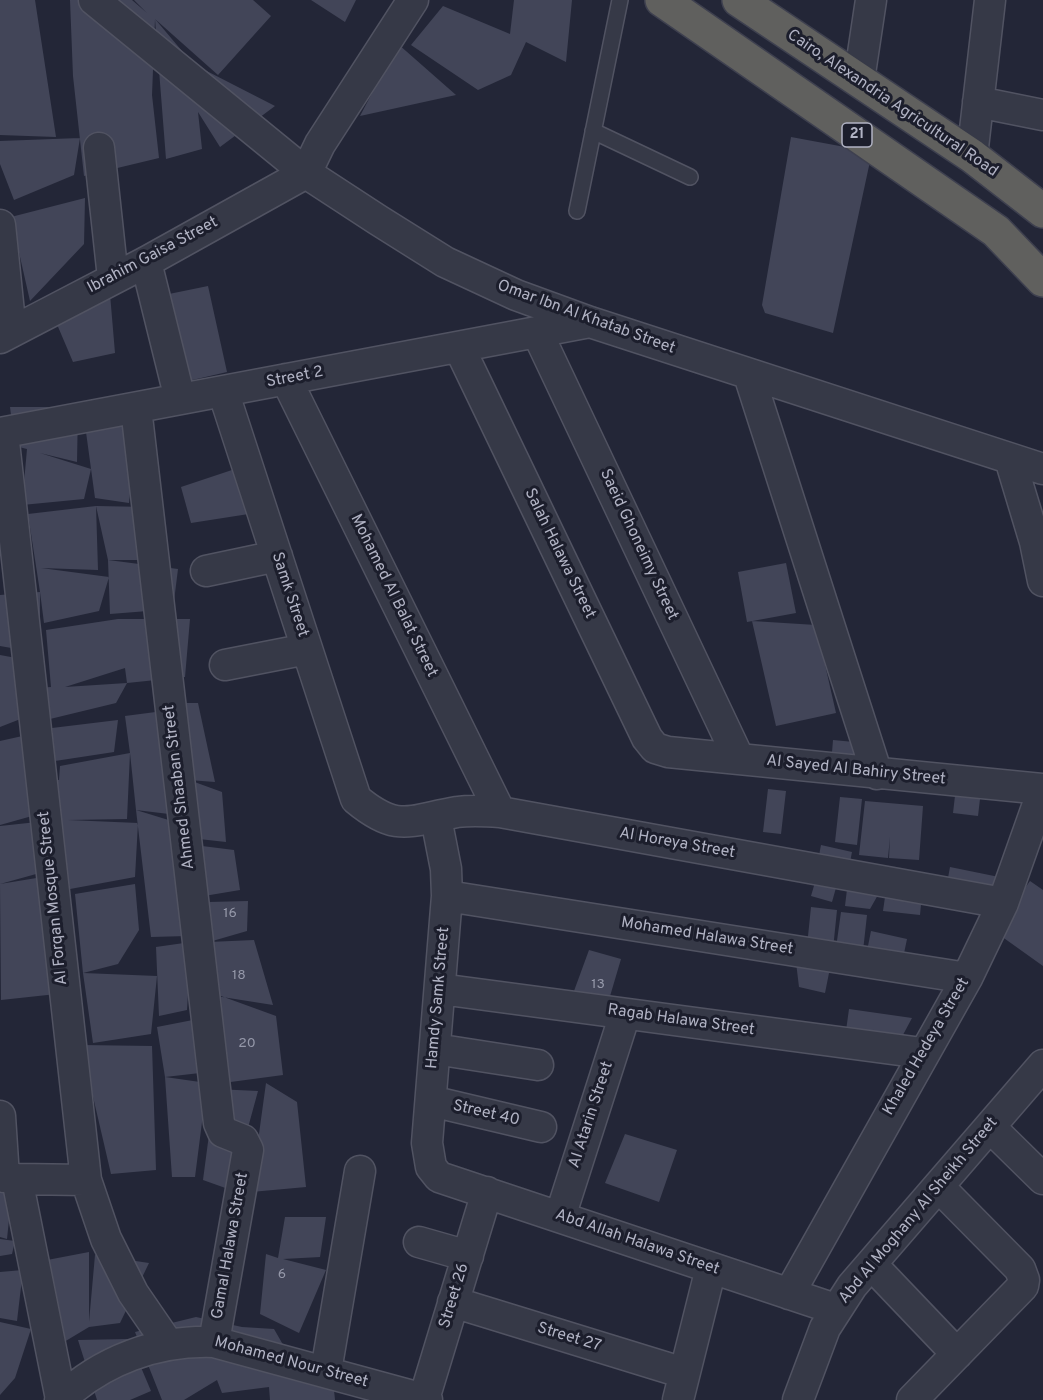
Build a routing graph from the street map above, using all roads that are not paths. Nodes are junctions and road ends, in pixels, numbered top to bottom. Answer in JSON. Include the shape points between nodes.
{"nodes":[{"id":1,"x":94,"y":0,"type":"edge"},
{"id":2,"x":412,"y":0,"type":"edge"},
{"id":3,"x":620,"y":0,"type":"edge"},
{"id":4,"x":662,"y":0,"type":"edge"},
{"id":5,"x":739,"y":0,"type":"edge"},
{"id":6,"x":871,"y":0,"type":"edge"},
{"id":7,"x":990,"y":0,"type":"edge"},
{"id":8,"x":859,"y":80,"type":"junction"},
{"id":9,"x":978,"y":102,"type":"junction"},
{"id":10,"x":1043,"y":115,"type":"edge"},
{"id":11,"x":593,"y":131,"type":"junction"},
{"id":12,"x":99,"y":148,"type":"dead end"},
{"id":13,"x":972,"y":156,"type":"junction"},
{"id":14,"x":306,"y":173,"type":"junction"},
{"id":15,"x":690,"y":177,"type":"dead end"},
{"id":16,"x":1041,"y":206,"type":"edge"},
{"id":17,"x":577,"y":211,"type":"dead end"},
{"id":18,"x":0,"y":225,"type":"edge"},
{"id":19,"x":146,"y":262,"type":"junction"},
{"id":20,"x":113,"y":278,"type":"junction"},
{"id":21,"x":1043,"y":279,"type":"edge"},
{"id":22,"x":590,"y":322,"type":"junction"},
{"id":23,"x":537,"y":332,"type":"junction"},
{"id":24,"x":6,"y":335,"type":"edge"},
{"id":25,"x":459,"y":347,"type":"junction"},
{"id":26,"x":748,"y":375,"type":"junction"},
{"id":27,"x":286,"y":379,"type":"junction"},
{"id":28,"x":223,"y":392,"type":"junction"},
{"id":29,"x":180,"y":399,"type":"junction"},
{"id":30,"x":136,"y":408,"type":"junction"},
{"id":31,"x":1,"y":433,"type":"edge"},
{"id":32,"x":1010,"y":459,"type":"junction"},
{"id":33,"x":1043,"y":470,"type":"edge"},
{"id":34,"x":277,"y":556,"type":"junction"},
{"id":35,"x":206,"y":571,"type":"dead end"},
{"id":36,"x":1043,"y":581,"type":"edge"},
{"id":37,"x":307,"y":649,"type":"junction"},
{"id":38,"x":225,"y":665,"type":"dead end"},
{"id":39,"x":668,"y":752,"type":"joint"},
{"id":40,"x":739,"y":759,"type":"junction"},
{"id":41,"x":877,"y":774,"type":"junction"},
{"id":42,"x":1043,"y":790,"type":"edge"},
{"id":43,"x":356,"y":799,"type":"joint"},
{"id":44,"x":500,"y":812,"type":"junction"},
{"id":45,"x":436,"y":818,"type":"junction"},
{"id":46,"x":447,"y":896,"type":"junction"},
{"id":47,"x":1003,"y":903,"type":"junction"},
{"id":48,"x":967,"y":978,"type":"junction"},
{"id":49,"x":440,"y":989,"type":"junction"},
{"id":50,"x":625,"y":1014,"type":"junction"},
{"id":51,"x":435,"y":1049,"type":"junction"},
{"id":52,"x":922,"y":1053,"type":"junction"},
{"id":53,"x":538,"y":1065,"type":"dead end"},
{"id":54,"x":1043,"y":1065,"type":"edge"},
{"id":55,"x":431,"y":1101,"type":"junction"},
{"id":56,"x":0,"y":1116,"type":"edge"},
{"id":57,"x":542,"y":1127,"type":"dead end"},
{"id":58,"x":990,"y":1127,"type":"junction"},
{"id":59,"x":248,"y":1150,"type":"joint"},
{"id":60,"x":360,"y":1171,"type":"dead end"},
{"id":61,"x":7,"y":1177,"type":"edge"},
{"id":62,"x":439,"y":1177,"type":"joint"},
{"id":63,"x":1043,"y":1179,"type":"edge"},
{"id":64,"x":86,"y":1180,"type":"junction"},
{"id":65,"x":939,"y":1187,"type":"junction"},
{"id":66,"x":487,"y":1192,"type":"junction"},
{"id":67,"x":560,"y":1217,"type":"junction"},
{"id":68,"x":419,"y":1242,"type":"dead end"},
{"id":69,"x":468,"y":1256,"type":"junction"},
{"id":70,"x":872,"y":1265,"type":"junction"},
{"id":71,"x":711,"y":1268,"type":"junction"},
{"id":72,"x":789,"y":1294,"type":"junction"},
{"id":73,"x":453,"y":1302,"type":"junction"},
{"id":74,"x":835,"y":1310,"type":"junction"},
{"id":75,"x":214,"y":1342,"type":"junction"},
{"id":76,"x":168,"y":1344,"type":"junction"},
{"id":77,"x":957,"y":1354,"type":"junction"},
{"id":78,"x":341,"y":1383,"type":"edge"},
{"id":79,"x":681,"y":1386,"type":"edge"},
{"id":80,"x":61,"y":1400,"type":"edge"},
{"id":81,"x":425,"y":1400,"type":"edge"},
{"id":82,"x":798,"y":1400,"type":"edge"},
{"id":83,"x":912,"y":1400,"type":"edge"}],
"edges":[{"from":1,"to":14,"type":"street","name":"Omar Ibn Al Khatab Street"},
{"from":2,"to":14,"type":"street","via":[[320,144]]},
{"from":3,"to":11,"type":"lane"},
{"from":4,"to":21,"type":"highway","number":"21","via":[[996,231]]},
{"from":5,"to":8,"type":"highway","name":"Cairo, Alexandria Agricultural Road"},
{"from":6,"to":8,"type":"street"},
{"from":7,"to":9,"type":"street"},
{"from":8,"to":13,"type":"highway","name":"Cairo, Alexandria Agricultural Road"},
{"from":9,"to":10,"type":"street"},
{"from":9,"to":13,"type":"street"},
{"from":11,"to":15,"type":"lane"},
{"from":11,"to":17,"type":"lane"},
{"from":12,"to":20,"type":"street"},
{"from":13,"to":16,"type":"highway","name":"Cairo, Alexandria Agricultural Road"},
{"from":14,"to":19,"type":"street","name":"Ibrahim Gaisa Street"},
{"from":14,"to":22,"type":"street","name":"Omar Ibn Al Khatab Street","via":[[445,262],[516,295]]},
{"from":18,"to":24,"type":"street"},
{"from":19,"to":20,"type":"street","name":"Ibrahim Gaisa Street"},
{"from":19,"to":29,"type":"street"},
{"from":20,"to":24,"type":"street","name":"Ibrahim Gaisa Street"},
{"from":22,"to":23,"type":"street","name":"Street 2"},
{"from":22,"to":26,"type":"street","name":"Omar Ibn Al Khatab Street"},
{"from":23,"to":25,"type":"street","name":"Street 2"},
{"from":23,"to":40,"type":"street","name":"Saeid Ghoneimy Street"},
{"from":25,"to":27,"type":"street","name":"Street 2"},
{"from":25,"to":39,"type":"street","name":"Salah Halawa Street","via":[[647,738],[656,748]]},
{"from":26,"to":32,"type":"street","name":"Omar Ibn Al Khatab Street"},
{"from":26,"to":41,"type":"street"},
{"from":27,"to":28,"type":"street","name":"Street 2"},
{"from":27,"to":44,"type":"street","name":"Mohamed Al Balat Street"},
{"from":28,"to":29,"type":"street","name":"Street 2"},
{"from":28,"to":34,"type":"street","name":"Samk Street"},
{"from":29,"to":30,"type":"street","name":"Street 2"},
{"from":30,"to":31,"type":"street","name":"Street 2"},
{"from":30,"to":59,"type":"street","name":"Ahmed Shaaban Street","via":[[219,1122],[223,1132],[243,1140]]},
{"from":31,"to":64,"type":"street","name":"Al Forqan Mosque Street"},
{"from":32,"to":33,"type":"street","name":"Omar Ibn Al Khatab Street"},
{"from":32,"to":36,"type":"street"},
{"from":34,"to":35,"type":"street"},
{"from":34,"to":37,"type":"street","name":"Samk Street"},
{"from":37,"to":38,"type":"street"},
{"from":37,"to":43,"type":"street","name":"Samk Street"},
{"from":39,"to":40,"type":"street","name":"Al Sayed Al Bahiry Street"},
{"from":40,"to":41,"type":"street","name":"Al Sayed Al Bahiry Street"},
{"from":41,"to":42,"type":"street","name":"Al Sayed Al Bahiry Street"},
{"from":42,"to":47,"type":"street","name":"Khaled Hedeya Street"},
{"from":43,"to":45,"type":"street","name":"Al Horeya Street","via":[[373,813],[393,821],[415,823]]},
{"from":44,"to":45,"type":"street","name":"Al Horeya Street","via":[[457,812]]},
{"from":44,"to":47,"type":"street","name":"Al Horeya Street"},
{"from":45,"to":46,"type":"street","name":"Hamdy Samk Street"},
{"from":46,"to":48,"type":"street","name":"Mohamed Halawa Street"},
{"from":46,"to":49,"type":"street","name":"Hamdy Samk Street"},
{"from":47,"to":48,"type":"street","name":"Khaled Hedeya Street"},
{"from":48,"to":52,"type":"street","name":"Khaled Hedeya Street"},
{"from":49,"to":50,"type":"street","name":"Ragab Halawa Street"},
{"from":49,"to":51,"type":"street","name":"Hamdy Samk Street"},
{"from":50,"to":52,"type":"street","name":"Ragab Halawa Street"},
{"from":50,"to":67,"type":"street","name":"Al Atarin Street"},
{"from":51,"to":53,"type":"street"},
{"from":51,"to":55,"type":"street","name":"Hamdy Samk Street"},
{"from":52,"to":72,"type":"street","name":"Khaled Hedeya Street"},
{"from":54,"to":58,"type":"street","name":"Abd Al Moghany Al Sheikh Street"},
{"from":55,"to":57,"type":"street","name":"Street 40"},
{"from":55,"to":62,"type":"street","name":"Hamdy Samk Street","via":[[428,1155]]},
{"from":56,"to":61,"type":"street"},
{"from":58,"to":63,"type":"street"},
{"from":58,"to":65,"type":"street","name":"Abd Al Moghany Al Sheikh Street"},
{"from":59,"to":75,"type":"street","name":"Gamal Halawa Street"},
{"from":60,"to":78,"type":"street"},
{"from":61,"to":64,"type":"street"},
{"from":61,"to":80,"type":"street"},
{"from":62,"to":66,"type":"street","name":"Abd Allah Halawa Street"},
{"from":64,"to":76,"type":"street","name":"Al Forqan Mosque Street","via":[[105,1239],[133,1293]]},
{"from":65,"to":70,"type":"street","name":"Abd Al Moghany Al Sheikh Street"},
{"from":65,"to":77,"type":"street","via":[[1020,1269],[1024,1280],[1023,1286]]},
{"from":66,"to":67,"type":"street","name":"Abd Allah Halawa Street"},
{"from":66,"to":69,"type":"street","name":"Street 26"},
{"from":67,"to":71,"type":"street","name":"Abd Allah Halawa Street"},
{"from":68,"to":69,"type":"street"},
{"from":69,"to":73,"type":"street","name":"Street 26"},
{"from":70,"to":74,"type":"street","name":"Abd Al Moghany Al Sheikh Street"},
{"from":70,"to":77,"type":"street"},
{"from":71,"to":72,"type":"street","name":"Abd Allah Halawa Street"},
{"from":71,"to":79,"type":"street"},
{"from":72,"to":74,"type":"street","name":"Abd Allah Halawa Street"},
{"from":73,"to":79,"type":"street","name":"Street 27"},
{"from":73,"to":81,"type":"street","name":"Street 26"},
{"from":74,"to":82,"type":"street","name":"Abd Al Moghany Al Sheikh Street","via":[[816,1348]]},
{"from":75,"to":76,"type":"street","name":"Mohamed Nour Street"},
{"from":75,"to":78,"type":"street","name":"Mohamed Nour Street"},
{"from":76,"to":80,"type":"street","name":"Mohamed Nour Street","via":[[127,1357],[90,1375]]},
{"from":77,"to":83,"type":"street"},
{"from":78,"to":81,"type":"street","name":"Mohamed Nour Street"}]}
